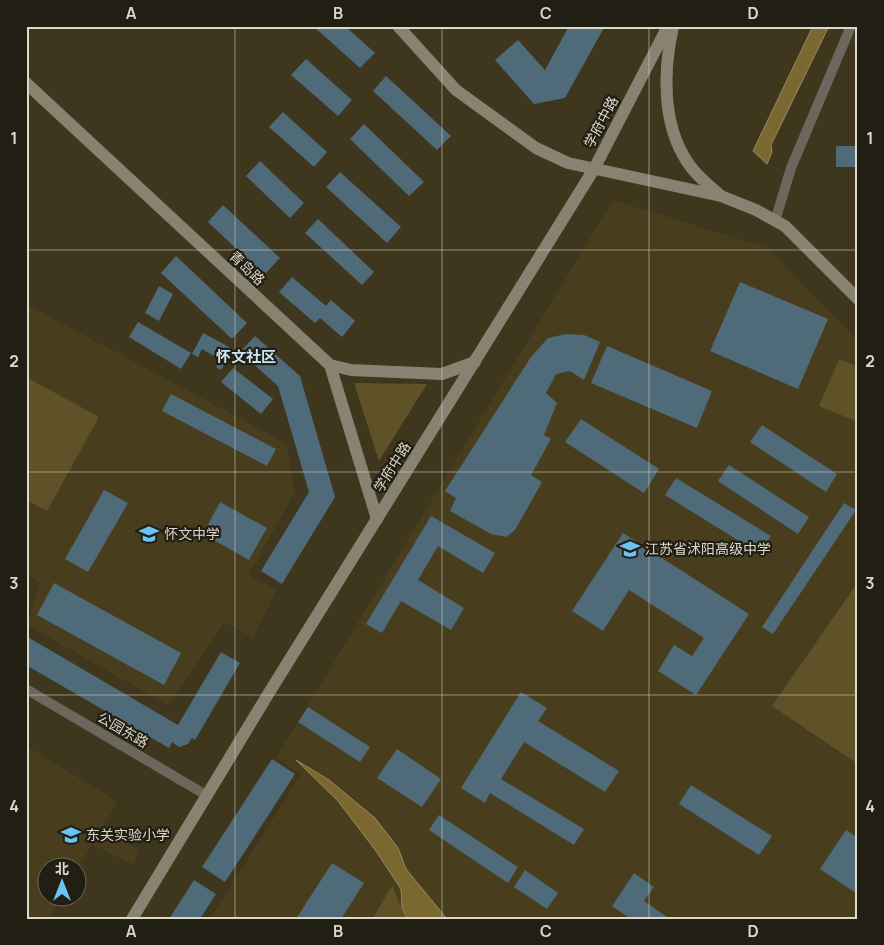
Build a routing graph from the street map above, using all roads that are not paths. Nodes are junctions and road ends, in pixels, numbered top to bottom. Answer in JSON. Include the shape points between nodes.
{"nodes":[{"id":1,"x":398,"y":26,"type":"edge"},
{"id":2,"x":668,"y":26,"type":"edge"},
{"id":3,"x":674,"y":26,"type":"edge"},
{"id":4,"x":851,"y":26,"type":"edge"},
{"id":5,"x":26,"y":83,"type":"edge"},
{"id":6,"x":594,"y":169,"type":"junction"},
{"id":7,"x":721,"y":196,"type":"junction"},
{"id":8,"x":775,"y":221,"type":"junction"},
{"id":9,"x":858,"y":299,"type":"edge"},
{"id":10,"x":475,"y":362,"type":"junction"},
{"id":11,"x":330,"y":366,"type":"junction"},
{"id":12,"x":378,"y":519,"type":"junction"},
{"id":13,"x":26,"y":689,"type":"edge"},
{"id":14,"x":206,"y":795,"type":"junction"},
{"id":15,"x":132,"y":919,"type":"edge"}],
"edges":[{"from":1,"to":6,"type":"street","via":[[456,90],[536,148],[568,163]]},
{"from":2,"to":6,"type":"street","name":"学府中路"},
{"from":3,"to":7,"type":"street","via":[[668,50],[667,84],[673,133],[688,164]]},
{"from":4,"to":8,"type":"street","via":[[791,168]]},
{"from":5,"to":11,"type":"street","name":"青岛路"},
{"from":6,"to":7,"type":"street"},
{"from":6,"to":10,"type":"street","name":"学府中路"},
{"from":7,"to":8,"type":"street"},
{"from":8,"to":9,"type":"street","via":[[813,252]]},
{"from":10,"to":11,"type":"street","via":[[442,374]]},
{"from":10,"to":12,"type":"street","name":"学府中路"},
{"from":11,"to":12,"type":"street","name":"青岛路"},
{"from":12,"to":14,"type":"street","name":"学府中路"},
{"from":13,"to":14,"type":"street","name":"公园东路"},
{"from":14,"to":15,"type":"street","name":"学府中路"}]}
